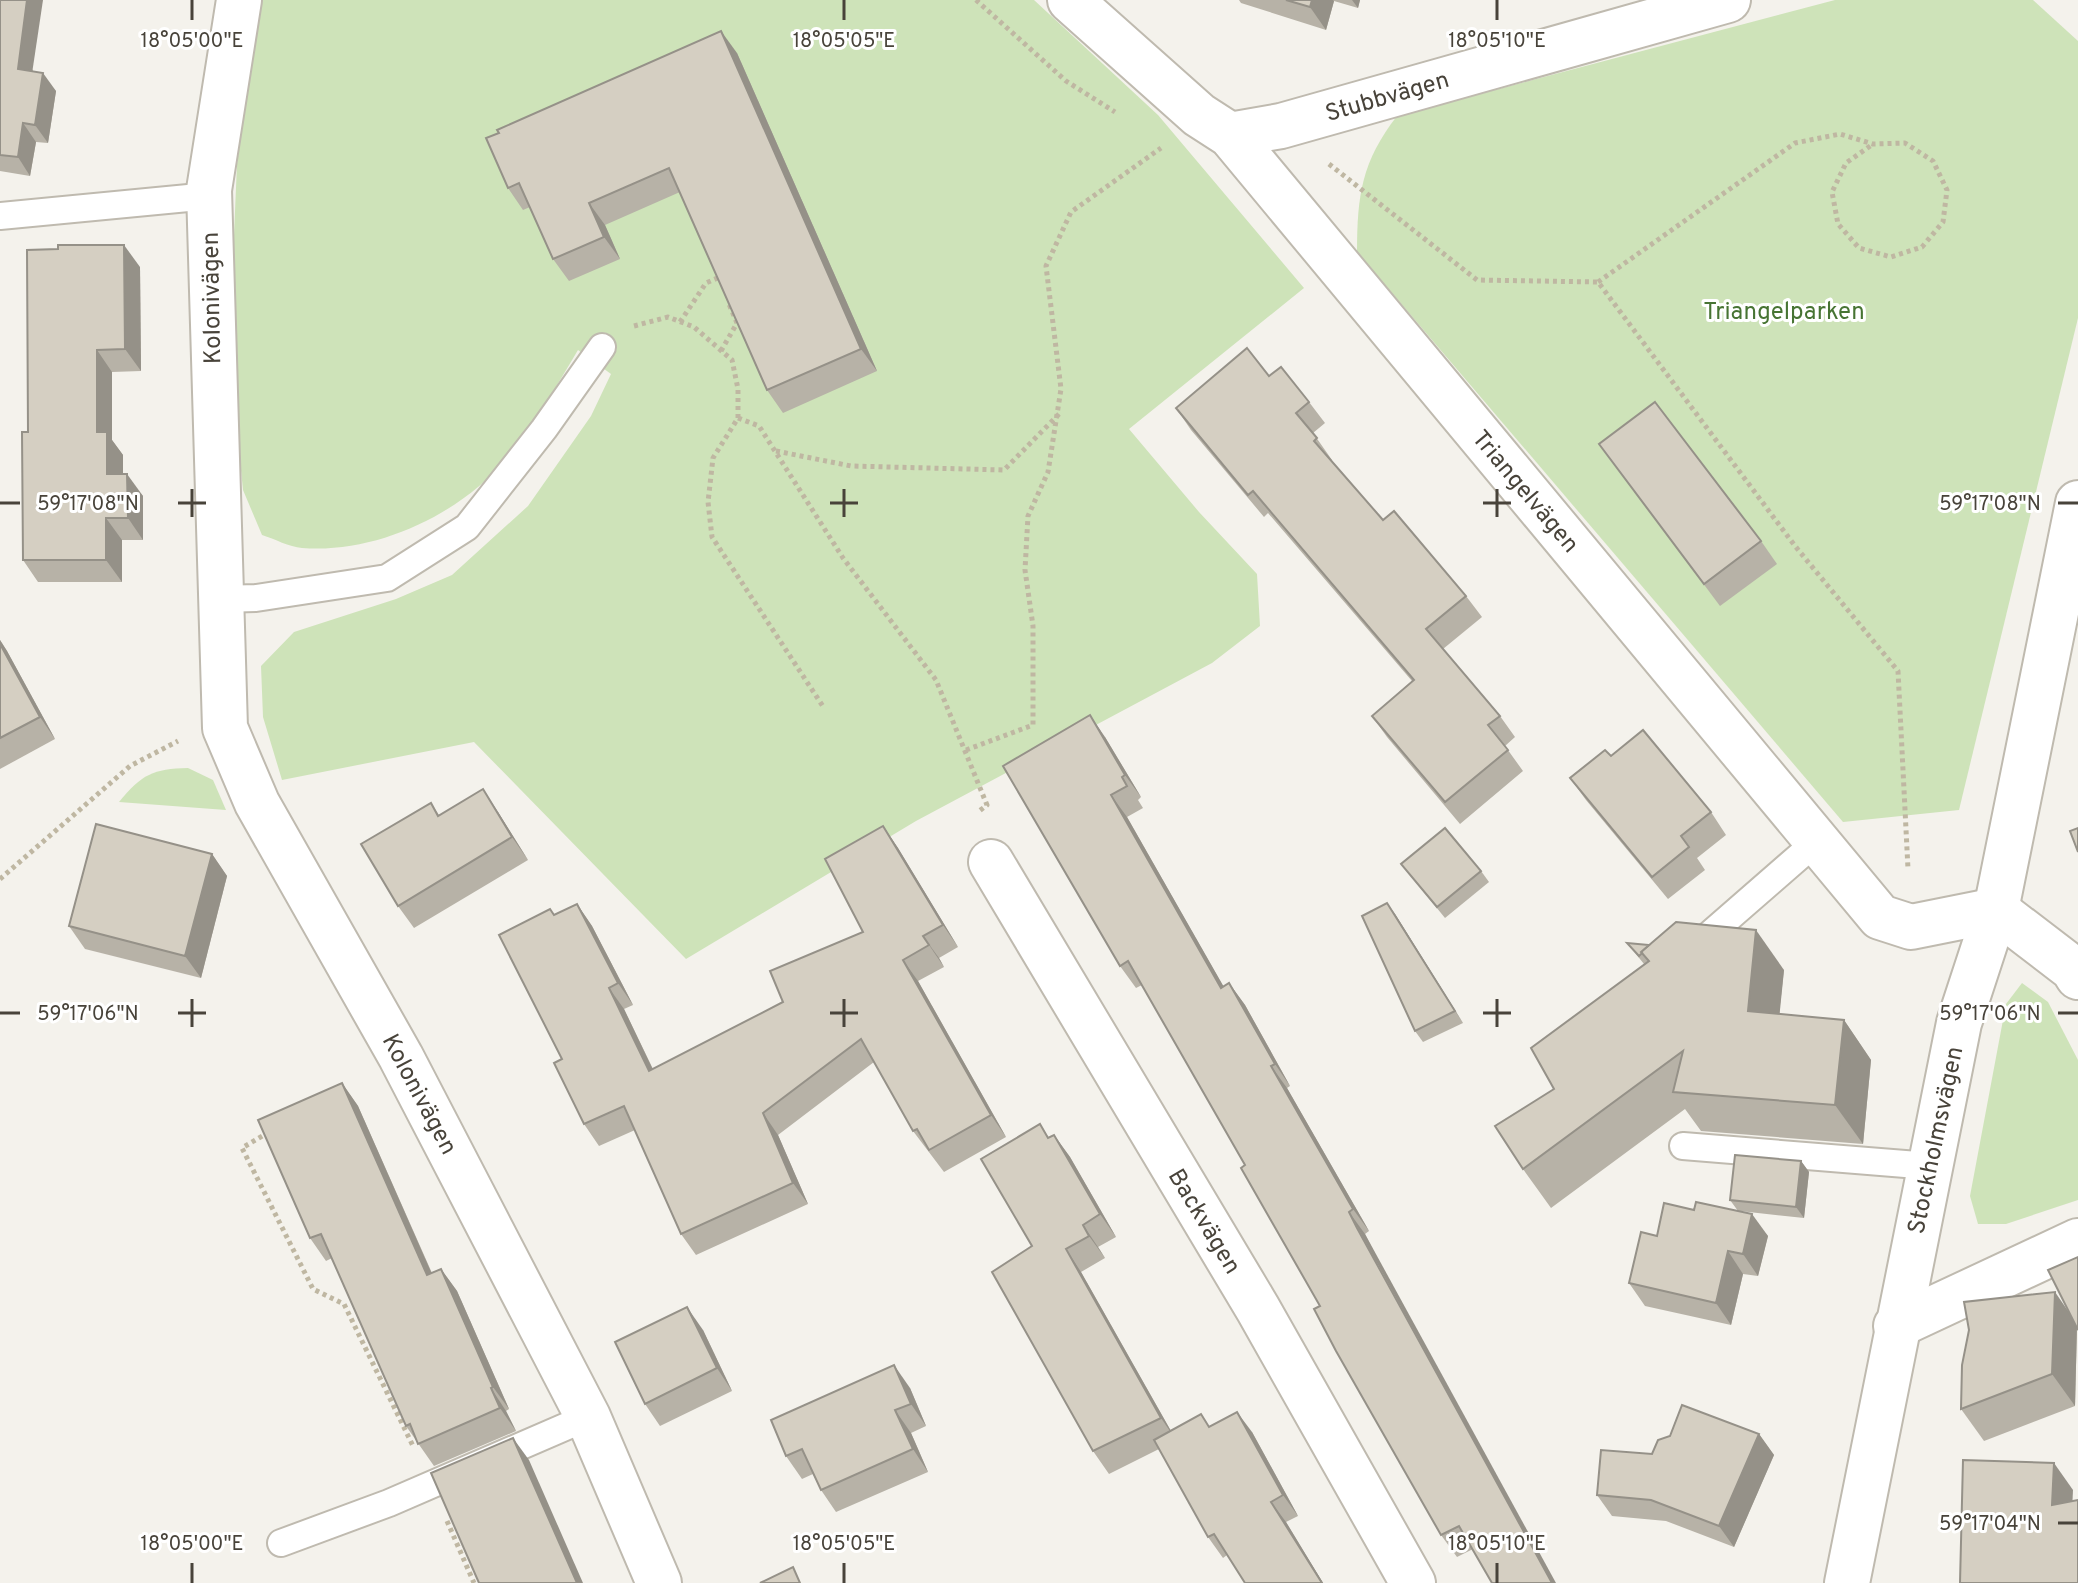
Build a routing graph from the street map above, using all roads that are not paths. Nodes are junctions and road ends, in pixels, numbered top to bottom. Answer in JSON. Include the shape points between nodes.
{"nodes":[{"id":1,"x":239,"y":0,"type":"edge"},
{"id":2,"x":1070,"y":0,"type":"edge"},
{"id":3,"x":1728,"y":0,"type":"edge"},
{"id":4,"x":1230,"y":135,"type":"junction"},
{"id":5,"x":209,"y":196,"type":"junction"},
{"id":6,"x":0,"y":216,"type":"edge"},
{"id":7,"x":602,"y":347,"type":"road end"},
{"id":8,"x":2078,"y":503,"type":"edge"},
{"id":9,"x":221,"y":599,"type":"junction"},
{"id":10,"x":1817,"y":841,"type":"junction"},
{"id":11,"x":991,"y":862,"type":"dead end"},
{"id":12,"x":1996,"y":910,"type":"junction"},
{"id":13,"x":1668,"y":971,"type":"edge"},
{"id":14,"x":2078,"y":977,"type":"edge"},
{"id":15,"x":1683,"y":1146,"type":"dead end"},
{"id":16,"x":1930,"y":1166,"type":"junction"},
{"id":17,"x":2078,"y":1241,"type":"edge"},
{"id":18,"x":1896,"y":1326,"type":"junction"},
{"id":19,"x":588,"y":1417,"type":"junction"},
{"id":20,"x":281,"y":1543,"type":"dead end"},
{"id":21,"x":659,"y":1583,"type":"edge"},
{"id":22,"x":1413,"y":1583,"type":"edge"},
{"id":23,"x":1847,"y":1583,"type":"edge"}],
"edges":[{"from":1,"to":5,"type":"street","name":"Kolonivägen"},
{"from":2,"to":4,"type":"street","name":"Triangelvägen","via":[[1199,115]]},
{"from":3,"to":4,"type":"street","name":"Stubbvägen","via":[[1281,126]]},
{"from":4,"to":10,"type":"street","name":"Triangelvägen"},
{"from":5,"to":6,"type":"lane"},
{"from":5,"to":9,"type":"street","name":"Kolonivägen"},
{"from":7,"to":9,"type":"lane","via":[[467,527],[387,578]]},
{"from":8,"to":12,"type":"street","name":"Stockholmsvägen"},
{"from":9,"to":19,"type":"street","name":"Kolonivägen","via":[[225,728],[257,803],[401,1057]]},
{"from":10,"to":12,"type":"street","name":"Triangelvägen","via":[[1880,917],[1911,927]]},
{"from":10,"to":13,"type":"lane"},
{"from":11,"to":22,"type":"street","name":"Backvägen","via":[[1258,1309]]},
{"from":12,"to":14,"type":"street"},
{"from":12,"to":16,"type":"street","name":"Stockholmsvägen","via":[[1959,1023]]},
{"from":15,"to":16,"type":"lane"},
{"from":16,"to":18,"type":"street","name":"Stockholmsvägen"},
{"from":17,"to":18,"type":"street"},
{"from":18,"to":23,"type":"street","name":"Stockholmsvägen"},
{"from":19,"to":20,"type":"lane"},
{"from":19,"to":21,"type":"street","name":"Kolonivägen"}]}
